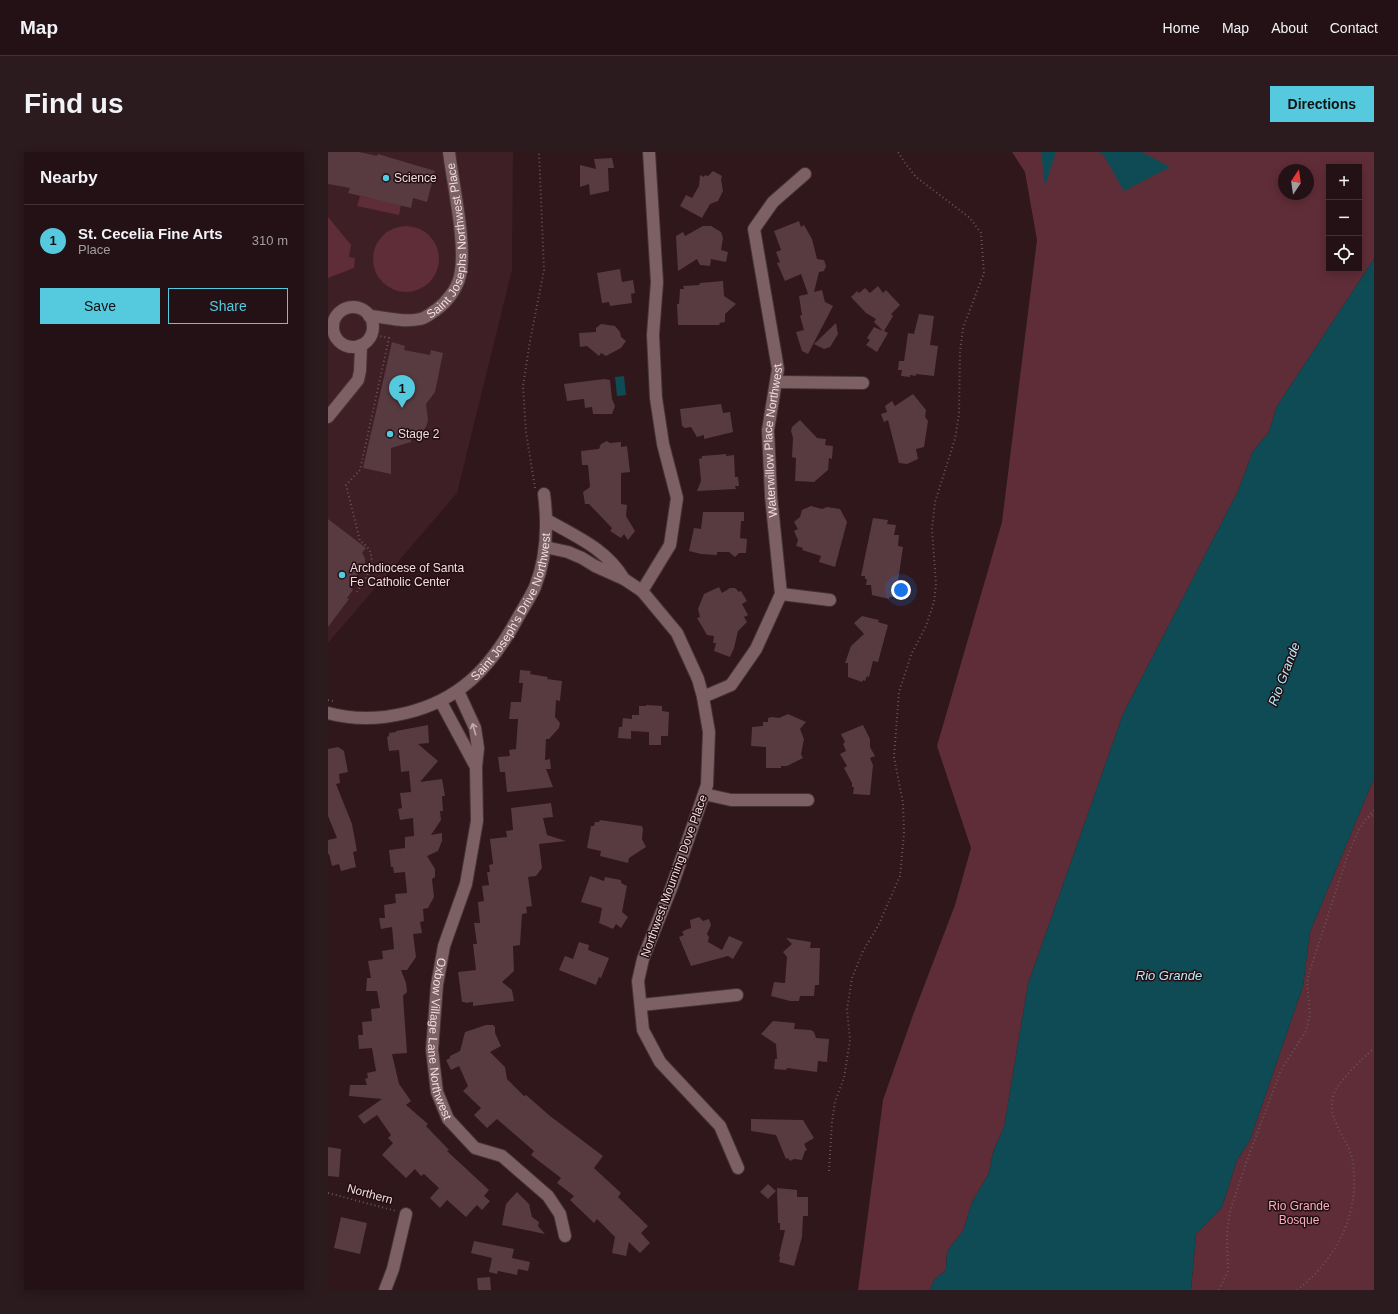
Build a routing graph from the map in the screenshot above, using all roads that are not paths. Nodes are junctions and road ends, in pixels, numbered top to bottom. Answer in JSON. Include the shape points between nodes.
{"nodes":[{"id":1,"x":449,"y":152,"type":"edge"},
{"id":2,"x":649,"y":152,"type":"edge"},
{"id":3,"x":805,"y":174,"type":"dead end"},
{"id":4,"x":369,"y":316,"type":"junction"},
{"id":5,"x":332,"y":339,"type":"edge"},
{"id":6,"x":361,"y":345,"type":"junction"},
{"id":7,"x":776,"y":382,"type":"junction"},
{"id":8,"x":863,"y":383,"type":"dead end"},
{"id":9,"x":328,"y":417,"type":"edge"},
{"id":10,"x":540,"y":493,"type":"road end"},
{"id":11,"x":547,"y":520,"type":"junction"},
{"id":12,"x":545,"y":547,"type":"junction"},
{"id":13,"x":624,"y":579,"type":"junction"},
{"id":14,"x":642,"y":591,"type":"junction"},
{"id":15,"x":781,"y":594,"type":"junction"},
{"id":16,"x":830,"y":600,"type":"dead end"},
{"id":17,"x":458,"y":692,"type":"junction"},
{"id":18,"x":704,"y":697,"type":"junction"},
{"id":19,"x":441,"y":702,"type":"junction"},
{"id":20,"x":328,"y":713,"type":"edge"},
{"id":21,"x":476,"y":767,"type":"junction"},
{"id":22,"x":704,"y":794,"type":"junction"},
{"id":23,"x":808,"y":800,"type":"dead end"},
{"id":24,"x":737,"y":994,"type":"dead end"},
{"id":25,"x":641,"y":1005,"type":"junction"},
{"id":26,"x":738,"y":1168,"type":"dead end"},
{"id":27,"x":406,"y":1214,"type":"road end"},
{"id":28,"x":565,"y":1236,"type":"dead end"},
{"id":29,"x":385,"y":1290,"type":"edge"}],
"edges":[{"from":1,"to":4,"type":"street","name":"Saint Josephs Northwest Place","via":[[461,242],[460,275],[456,287],[442,306],[422,319],[401,322]]},
{"from":2,"to":14,"type":"street","via":[[657,282],[653,335],[656,398],[663,444],[677,498],[670,546]]},
{"from":3,"to":7,"type":"street","name":"Waterwillow Place Northwest","via":[[773,202],[754,229],[778,369]]},
{"from":4,"to":5,"type":"street","via":[[354,307],[342,310],[334,320]]},
{"from":4,"to":6,"type":"street","via":[[373,328],[371,336]]},
{"from":5,"to":6,"type":"street","via":[[350,347]]},
{"from":6,"to":9,"type":"street","via":[[358,380]]},
{"from":7,"to":8,"type":"street"},
{"from":7,"to":15,"type":"street","name":"Waterwillow Place Northwest","via":[[768,430],[771,496]]},
{"from":10,"to":11,"type":"street","name":"Saint Joseph's Drive Northwest"},
{"from":11,"to":12,"type":"street","name":"Saint Joseph's Drive Northwest"},
{"from":11,"to":13,"type":"street","name":"Northwest Mourning Dove Place","via":[[597,548],[616,565]]},
{"from":12,"to":13,"type":"street","name":"Northwest Mourning Dove Place","via":[[575,555]]},
{"from":12,"to":17,"type":"street","name":"Saint Joseph's Drive Northwest","via":[[535,588],[504,642],[486,666]]},
{"from":13,"to":14,"type":"street","name":"Northwest Mourning Dove Place"},
{"from":14,"to":18,"type":"street","name":"Northwest Mourning Dove Place","via":[[677,633]]},
{"from":15,"to":16,"type":"street"},
{"from":15,"to":18,"type":"street","via":[[756,649],[731,685]]},
{"from":17,"to":19,"type":"street","name":"Saint Joseph's Drive Northwest"},
{"from":21,"to":17,"type":"street","one_way":true,"via":[[478,748],[475,728]]},
{"from":18,"to":22,"type":"street","name":"Northwest Mourning Dove Place","via":[[709,732],[707,785]]},
{"from":19,"to":20,"type":"street","name":"Saint Joseph's Drive Northwest","via":[[392,717],[364,718]]},
{"from":19,"to":21,"type":"street","name":"Oxbow Village Lane Northwest"},
{"from":21,"to":28,"type":"street","name":"Oxbow Village Lane Northwest","via":[[477,821],[466,884],[444,946],[436,986],[432,1050],[437,1092],[448,1119],[475,1148],[502,1156],[548,1196],[560,1214]]},
{"from":22,"to":23,"type":"street","via":[[731,800]]},
{"from":22,"to":25,"type":"street","name":"Northwest Mourning Dove Place","via":[[643,959],[638,981]]},
{"from":24,"to":25,"type":"street"},
{"from":25,"to":26,"type":"street","name":"Northwest Mourning Dove Place","via":[[643,1030],[660,1062],[720,1126]]},
{"from":27,"to":29,"type":"street"}]}
